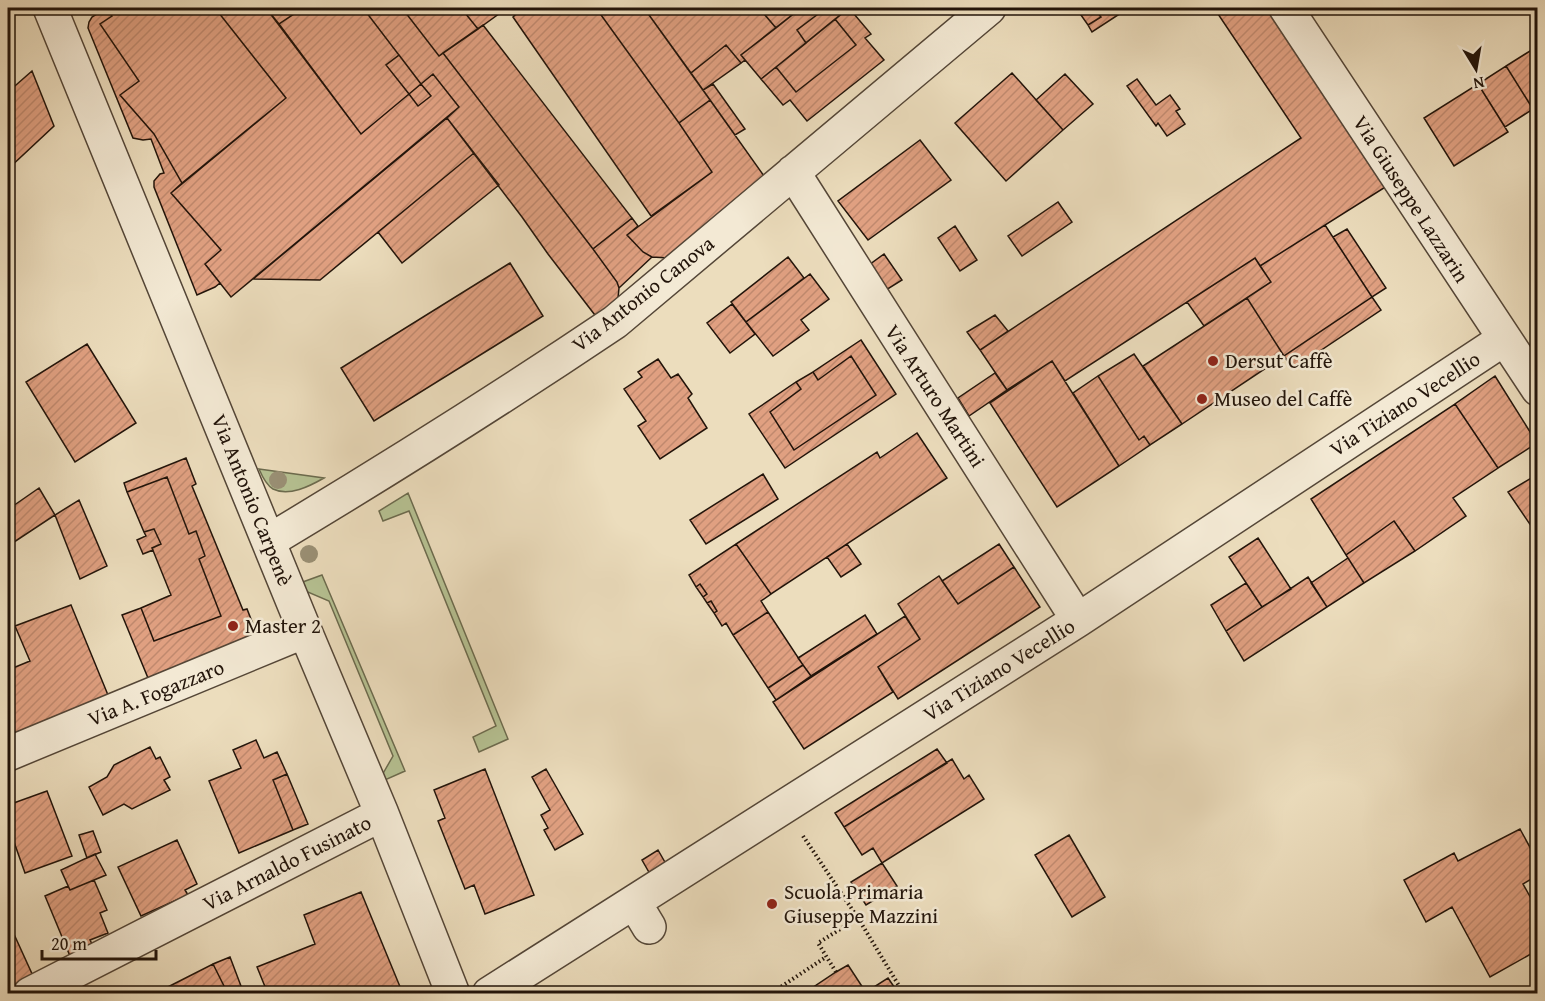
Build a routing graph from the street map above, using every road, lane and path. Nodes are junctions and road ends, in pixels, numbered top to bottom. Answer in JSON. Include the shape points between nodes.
{"nodes":[{"id":1,"x":50,"y":8,"type":"edge"},
{"id":2,"x":989,"y":8,"type":"edge"},
{"id":3,"x":1286,"y":8,"type":"edge"},
{"id":4,"x":793,"y":172,"type":"junction"},
{"id":5,"x":1504,"y":339,"type":"junction"},
{"id":6,"x":1538,"y":389,"type":"edge"},
{"id":7,"x":269,"y":541,"type":"junction"},
{"id":8,"x":1078,"y":620,"type":"junction"},
{"id":9,"x":305,"y":631,"type":"junction"},
{"id":10,"x":8,"y":754,"type":"edge"},
{"id":11,"x":382,"y":814,"type":"junction"},
{"id":12,"x":799,"y":830,"type":"dead end"},
{"id":13,"x":858,"y":918,"type":"junction"},
{"id":14,"x":826,"y":957,"type":"junction"},
{"id":15,"x":836,"y":972,"type":"dead end"},
{"id":16,"x":30,"y":993,"type":"edge"},
{"id":17,"x":453,"y":993,"type":"edge"},
{"id":18,"x":489,"y":993,"type":"edge"},
{"id":19,"x":770,"y":993,"type":"edge"},
{"id":20,"x":904,"y":993,"type":"edge"}],
"edges":[{"from":1,"to":7,"type":"street","name":"Via Antonio Carpenè"},
{"from":2,"to":4,"type":"street","name":"Via Antonio Canova"},
{"from":3,"to":5,"type":"street","name":"Via Giuseppe Lazzarin"},
{"from":4,"to":7,"type":"street","name":"Via Antonio Canova","via":[[615,322]]},
{"from":4,"to":8,"type":"street","name":"Via Arturo Martini"},
{"from":5,"to":6,"type":"street","name":"Via Giuseppe Lazzarin"},
{"from":5,"to":8,"type":"street","name":"Via Tiziano Vecellio"},
{"from":7,"to":9,"type":"street","name":"Via Antonio Carpenè"},
{"from":8,"to":18,"type":"street","name":"Via Tiziano Vecellio","via":[[641,914]]},
{"from":9,"to":10,"type":"street","name":"Via A. Fogazzaro"},
{"from":9,"to":11,"type":"street","name":"Via Antonio Carpenè"},
{"from":11,"to":16,"type":"street","name":"Via Arnaldo Fusinato"},
{"from":11,"to":17,"type":"street","name":"Via Antonio Carpenè"},
{"from":12,"to":13,"type":"path"},
{"from":13,"to":14,"type":"path","via":[[818,943]]},
{"from":13,"to":20,"type":"path"},
{"from":14,"to":15,"type":"path"},
{"from":14,"to":19,"type":"path"}]}
